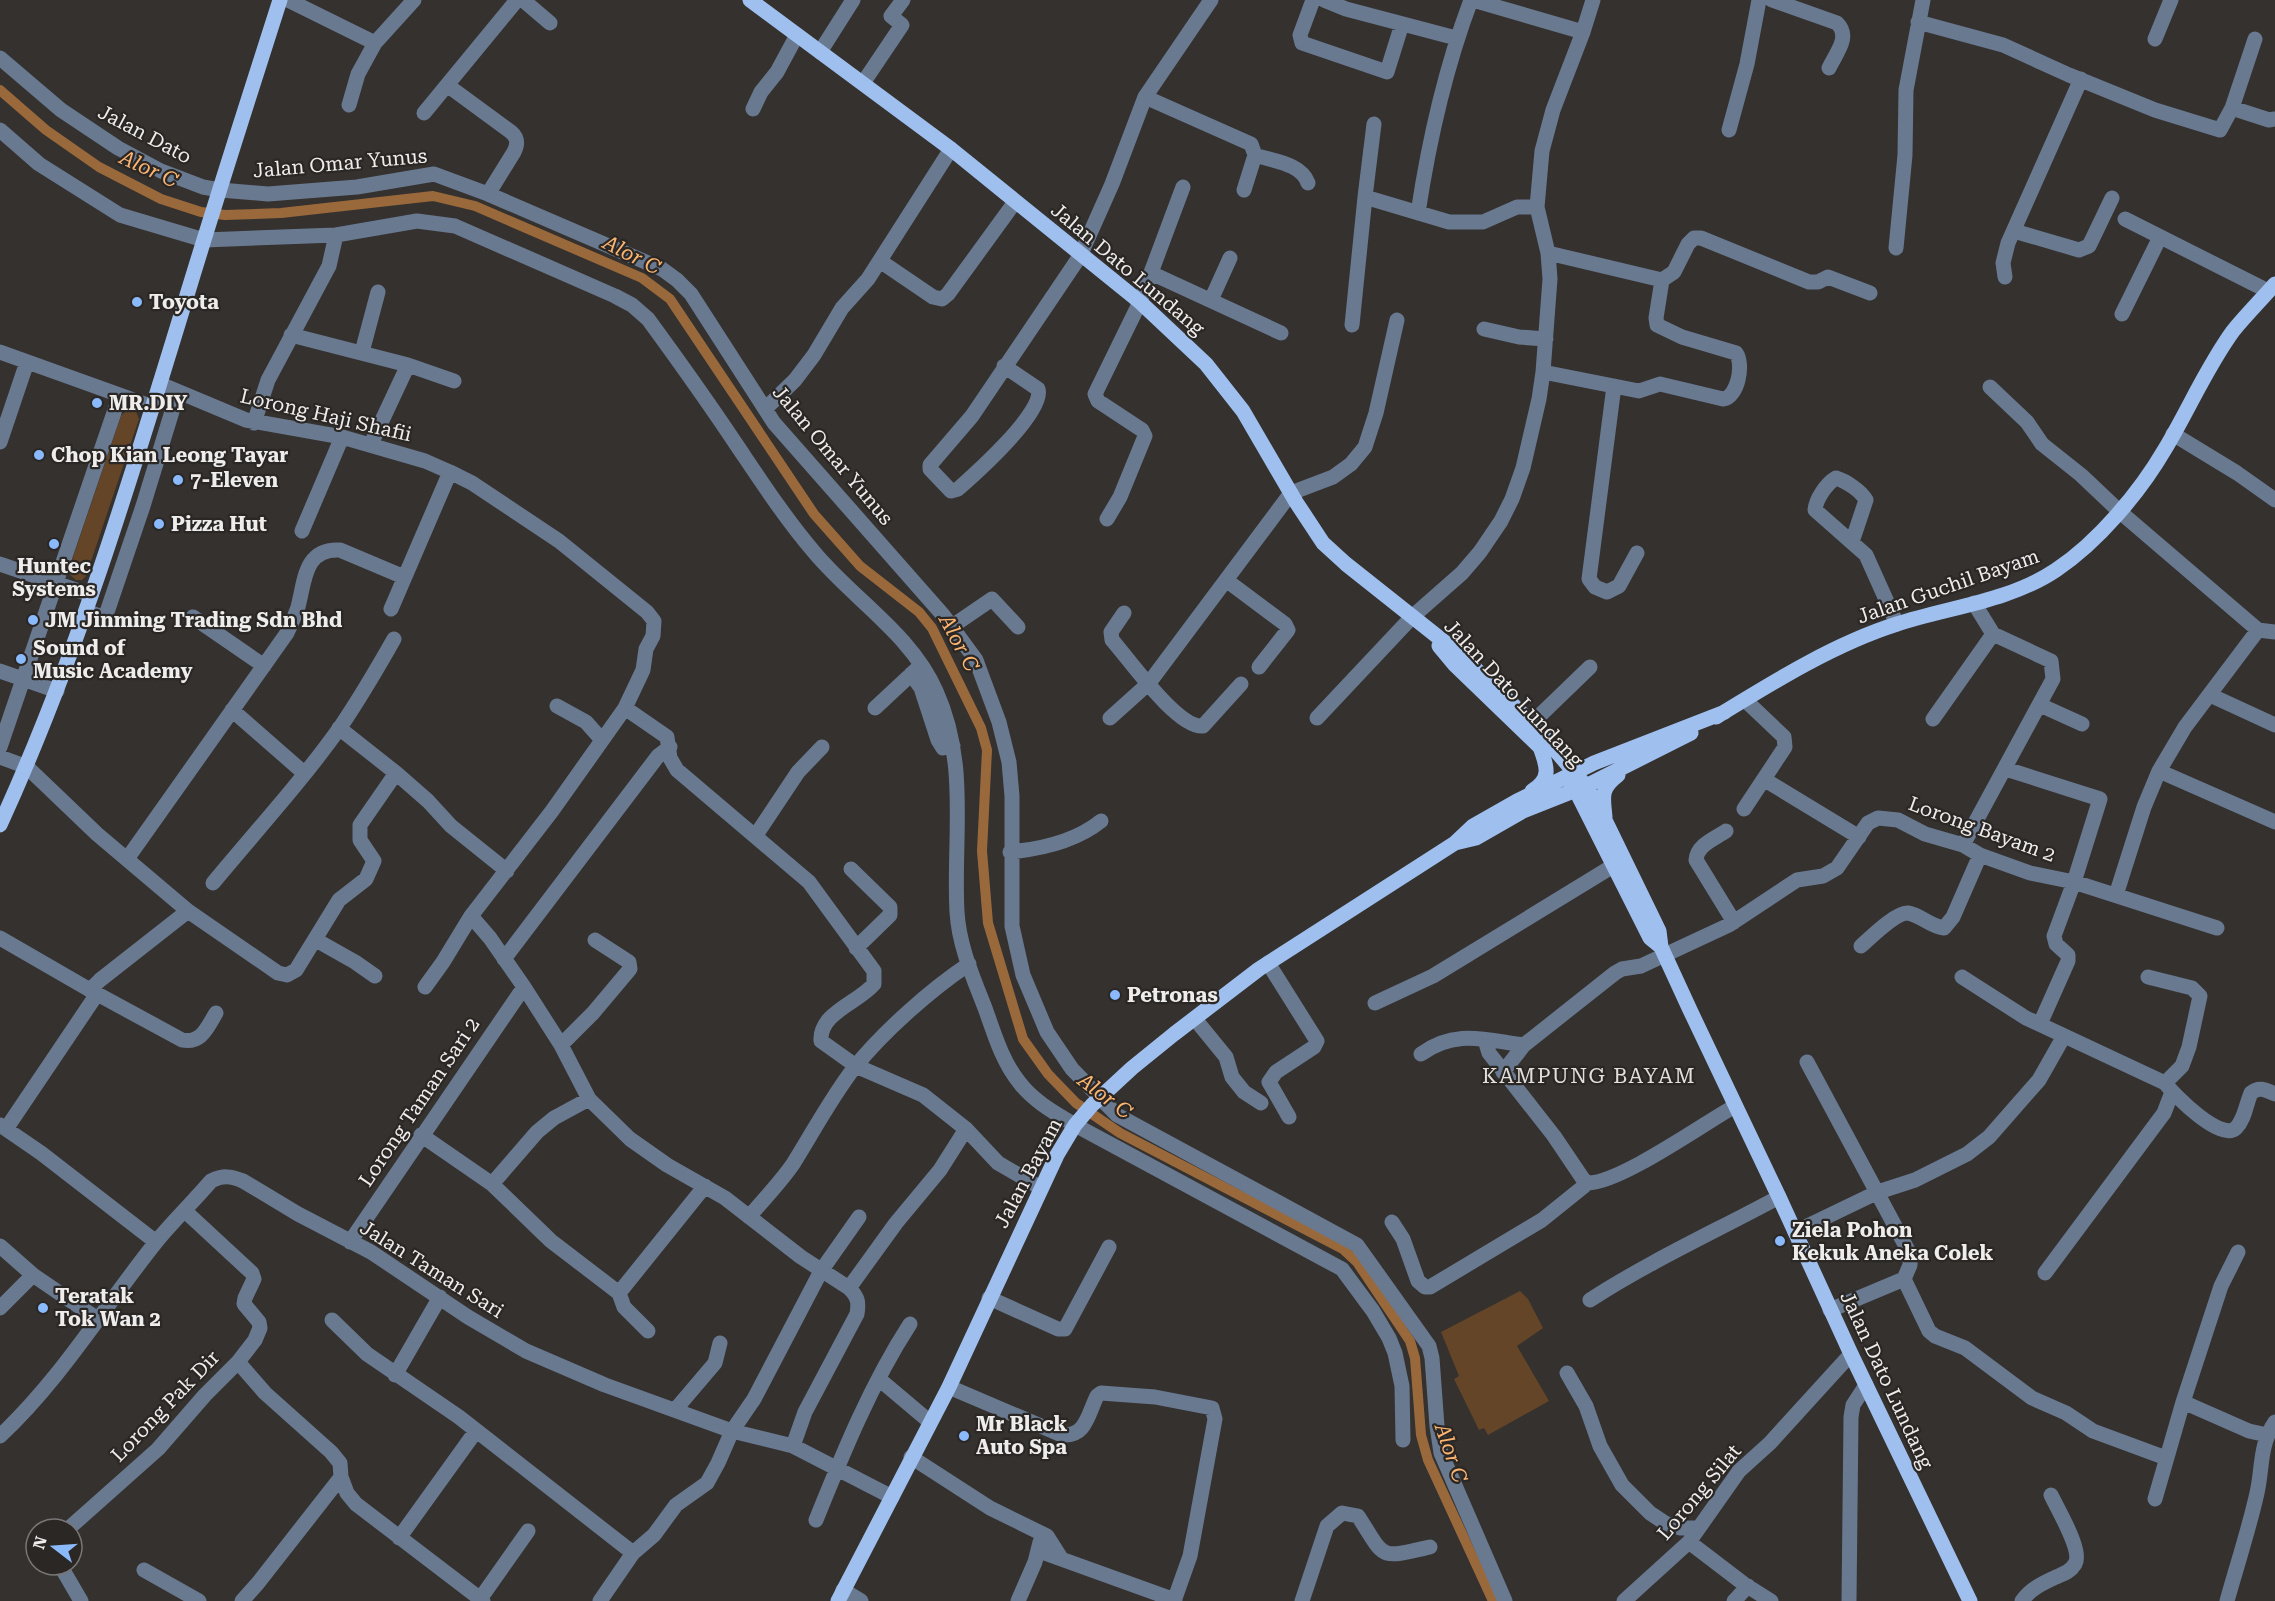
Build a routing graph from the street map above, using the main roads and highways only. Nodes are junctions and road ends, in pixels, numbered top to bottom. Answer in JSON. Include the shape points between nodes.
{"nodes":[{"id":1,"x":280,"y":0,"type":"edge"},
{"id":2,"x":758,"y":3,"type":"edge"},
{"id":3,"x":2272,"y":288,"type":"edge"},
{"id":4,"x":1417,"y":621,"type":"junction"},
{"id":5,"x":1725,"y":712,"type":"junction"},
{"id":6,"x":1543,"y":743,"type":"junction"},
{"id":7,"x":1594,"y":763,"type":"junction"},
{"id":8,"x":1632,"y":764,"type":"junction"},
{"id":9,"x":1576,"y":782,"type":"junction"},
{"id":10,"x":1520,"y":806,"type":"junction"},
{"id":11,"x":0,"y":825,"type":"edge"},
{"id":12,"x":1600,"y":825,"type":"junction"},
{"id":13,"x":1663,"y":951,"type":"junction"},
{"id":14,"x":840,"y":1595,"type":"edge"},
{"id":15,"x":1970,"y":1601,"type":"edge"}],
"edges":[{"from":1,"to":11,"type":"main road","via":[[127,493],[57,691]]},
{"from":2,"to":4,"type":"main road","name":"Jalan Dato Lundang","via":[[951,149],[1140,302],[1200,357],[1243,411],[1323,543]]},
{"from":3,"to":5,"type":"main road","name":"Jalan Guchil Bayam","via":[[2233,332],[2145,479],[2096,537],[2056,570],[2036,581],[1898,624],[1828,653]]},
{"from":4,"to":6,"type":"main road","name":"Jalan Dato Lundang","via":[[1454,664]]},
{"from":4,"to":6,"type":"main road","name":"Jalan Dato Lundang","via":[[1462,656],[1533,723]]},
{"from":5,"to":7,"type":"main road","name":"Jalan Guchil Bayam"},
{"from":5,"to":8,"type":"main road","name":"Jalan Guchil Bayam"},
{"from":6,"to":7,"type":"main road","via":[[1585,763]]},
{"from":6,"to":9,"type":"main road","name":"Jalan Dato Lundang"},
{"from":6,"to":10,"type":"main road","via":[[1546,776]]},
{"from":7,"to":9,"type":"main road","name":"Jalan Guchil Bayam"},
{"from":8,"to":9,"type":"main road","name":"Jalan Guchil Bayam"},
{"from":8,"to":12,"type":"main road","via":[[1609,782],[1603,792]]},
{"from":9,"to":10,"type":"main road","name":"Jalan Bayam"},
{"from":9,"to":12,"type":"main road","name":"Jalan Dato Lundang"},
{"from":10,"to":12,"type":"main road","via":[[1571,806]]},
{"from":10,"to":14,"type":"main road","name":"Jalan Bayam","via":[[1476,838],[1455,843],[1268,963],[1146,1056],[1077,1123],[1057,1155],[949,1387]]},
{"from":12,"to":13,"type":"main road","name":"Jalan Dato Lundang","via":[[1659,931]]},
{"from":12,"to":13,"type":"main road","name":"Jalan Dato Lundang","via":[[1613,866],[1650,938]]},
{"from":13,"to":15,"type":"main road","name":"Jalan Dato Lundang"}]}
